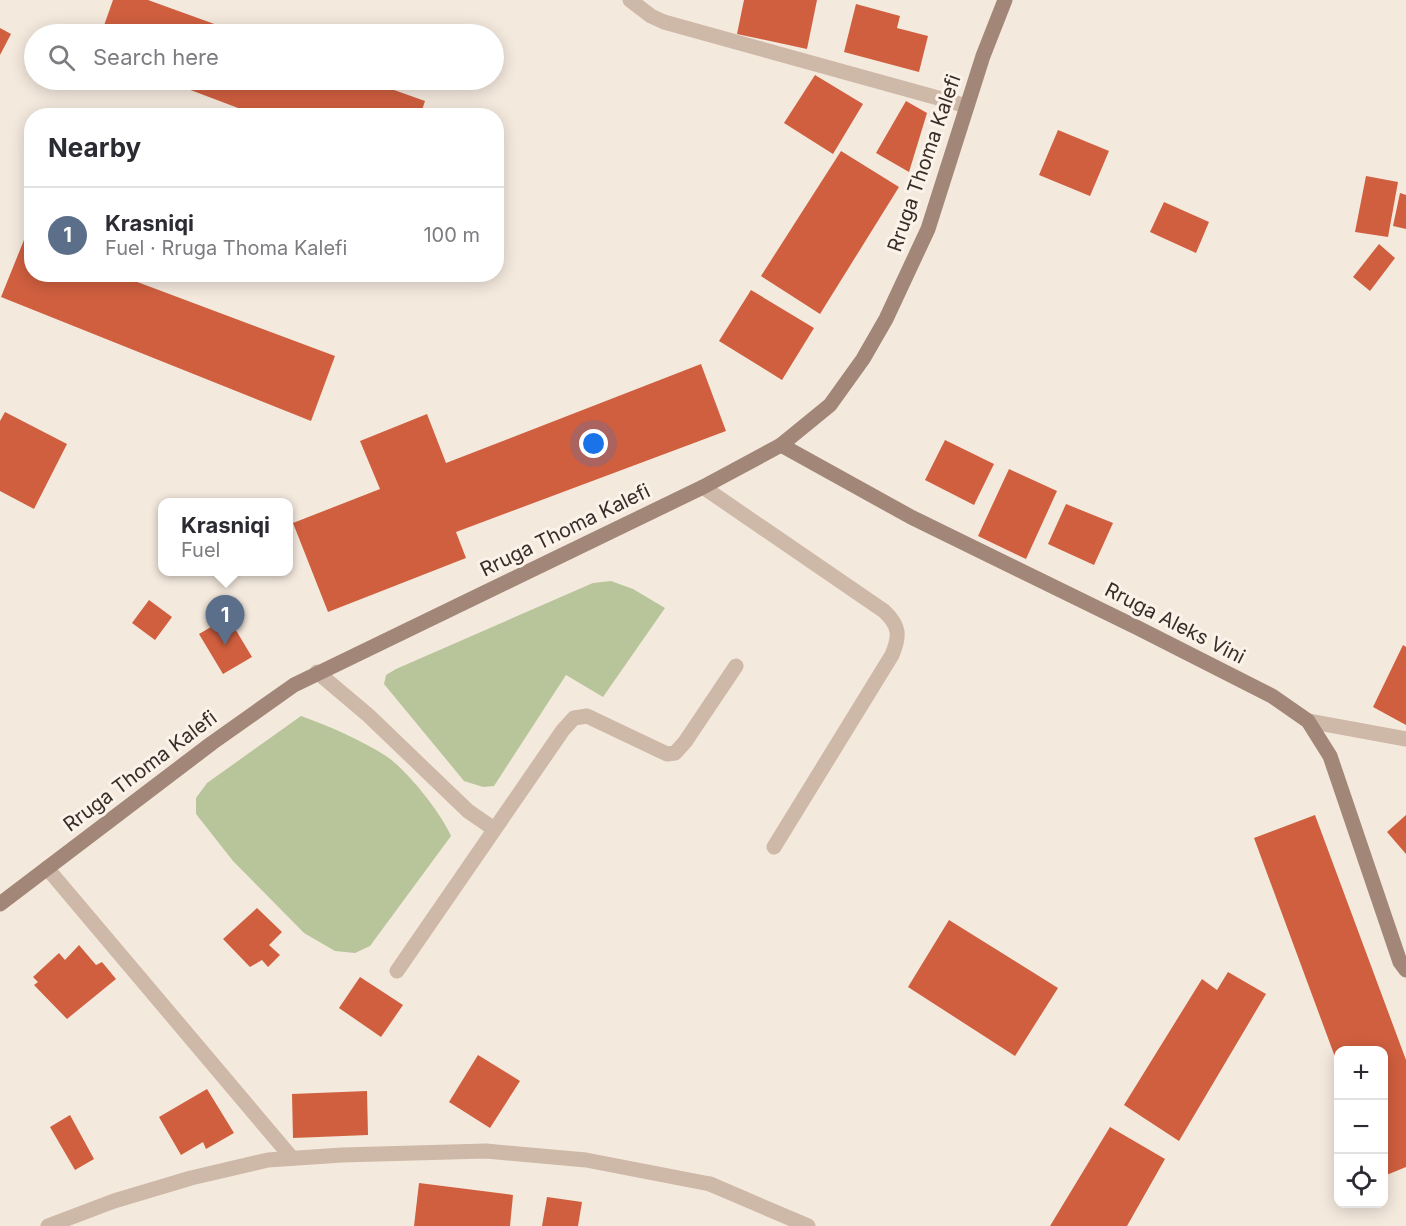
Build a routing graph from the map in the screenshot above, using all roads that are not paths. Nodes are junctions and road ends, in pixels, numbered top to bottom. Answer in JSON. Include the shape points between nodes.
{"nodes":[{"id":1,"x":630,"y":0,"type":"edge"},
{"id":2,"x":1005,"y":0,"type":"edge"},
{"id":3,"x":967,"y":106,"type":"junction"},
{"id":4,"x":781,"y":445,"type":"junction"},
{"id":5,"x":703,"y":487,"type":"junction"},
{"id":6,"x":736,"y":666,"type":"dead end"},
{"id":7,"x":317,"y":672,"type":"junction"},
{"id":8,"x":1308,"y":721,"type":"junction"},
{"id":9,"x":1406,"y":739,"type":"edge"},
{"id":10,"x":494,"y":829,"type":"junction"},
{"id":11,"x":774,"y":847,"type":"dead end"},
{"id":12,"x":46,"y":868,"type":"junction"},
{"id":13,"x":0,"y":904,"type":"edge"},
{"id":14,"x":1406,"y":970,"type":"edge"},
{"id":15,"x":397,"y":971,"type":"dead end"},
{"id":16,"x":292,"y":1158,"type":"junction"},
{"id":17,"x":48,"y":1226,"type":"edge"},
{"id":18,"x":808,"y":1226,"type":"edge"}],
"edges":[{"from":1,"to":3,"type":"street","via":[[664,22]]},
{"from":2,"to":3,"type":"main road","name":"Rruga Thoma Kalefi"},
{"from":3,"to":4,"type":"main road","name":"Rruga Thoma Kalefi","via":[[928,229],[886,318],[830,405]]},
{"from":4,"to":5,"type":"main road","name":"Rruga Thoma Kalefi"},
{"from":4,"to":8,"type":"main road","name":"Rruga Aleks Vini","via":[[910,517],[1272,696]]},
{"from":5,"to":7,"type":"main road","name":"Rruga Thoma Kalefi"},
{"from":5,"to":11,"type":"street","via":[[884,611],[899,631],[892,655]]},
{"from":6,"to":10,"type":"street","via":[[675,753],[667,754],[587,716],[574,718]]},
{"from":7,"to":10,"type":"street","via":[[468,811]]},
{"from":7,"to":12,"type":"main road","name":"Rruga Thoma Kalefi","via":[[212,744]]},
{"from":8,"to":9,"type":"street"},
{"from":8,"to":14,"type":"main road","name":"Rruga Aleks Vini","via":[[1330,756]]},
{"from":10,"to":15,"type":"street"},
{"from":12,"to":13,"type":"main road","name":"Rruga Thoma Kalefi"},
{"from":12,"to":16,"type":"street"},
{"from":16,"to":17,"type":"street","via":[[191,1178]]},
{"from":16,"to":18,"type":"street","via":[[486,1151],[586,1161],[710,1184]]}]}
